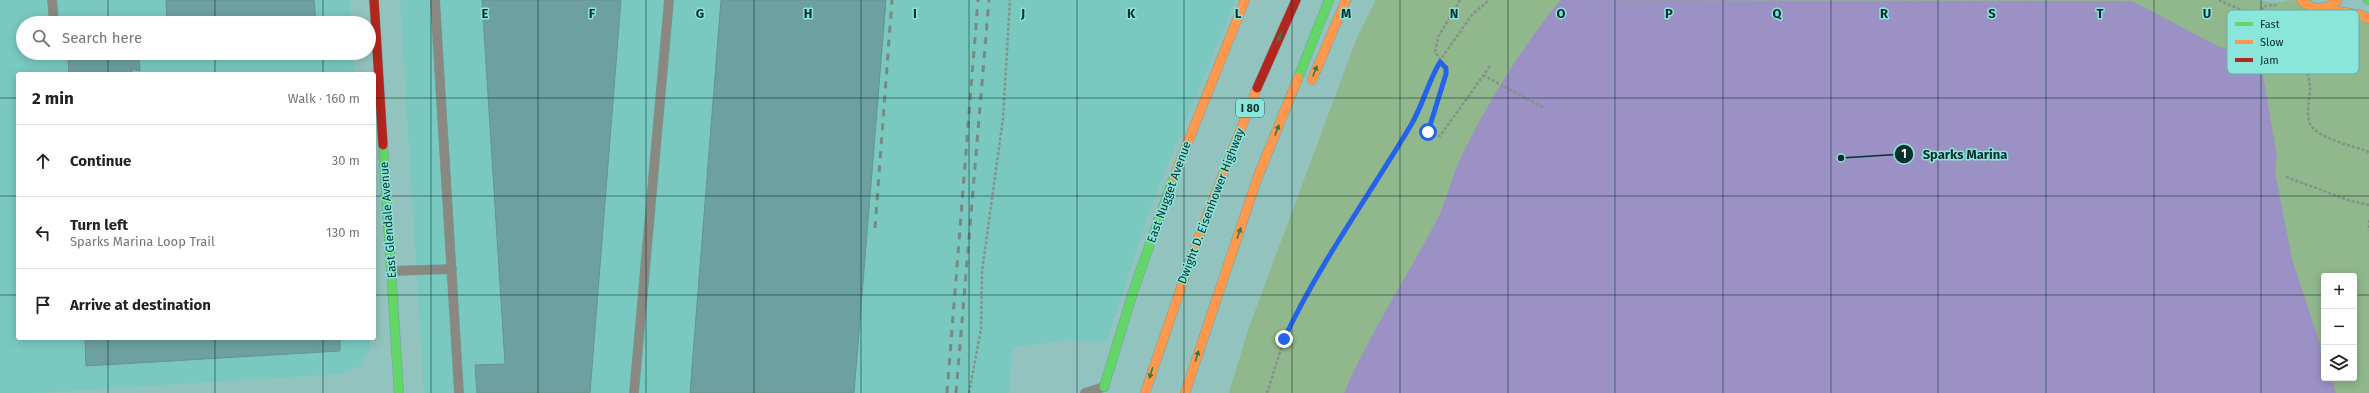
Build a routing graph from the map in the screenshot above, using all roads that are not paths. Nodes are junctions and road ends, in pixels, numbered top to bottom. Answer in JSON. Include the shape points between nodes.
{"nodes":[{"id":1,"x":52,"y":0,"type":"edge"},
{"id":2,"x":374,"y":0,"type":"edge"},
{"id":3,"x":435,"y":0,"type":"edge"},
{"id":4,"x":669,"y":0,"type":"edge"},
{"id":5,"x":1245,"y":0,"type":"edge"},
{"id":6,"x":1296,"y":0,"type":"edge"},
{"id":7,"x":1329,"y":0,"type":"edge"},
{"id":8,"x":1346,"y":0,"type":"edge"},
{"id":9,"x":2301,"y":0,"type":"edge"},
{"id":10,"x":2338,"y":0,"type":"edge"},
{"id":11,"x":2324,"y":9,"type":"junction"},
{"id":12,"x":2332,"y":10,"type":"edge"},
{"id":13,"x":53,"y":16,"type":"edge"},
{"id":14,"x":375,"y":16,"type":"edge"},
{"id":15,"x":2359,"y":16,"type":"edge"},
{"id":16,"x":2369,"y":19,"type":"edge"},
{"id":17,"x":376,"y":30,"type":"edge"},
{"id":18,"x":1309,"y":87,"type":"dead end"},
{"id":19,"x":1283,"y":141,"type":"dead end"},
{"id":20,"x":1223,"y":149,"type":"dead end"},
{"id":21,"x":1257,"y":179,"type":"junction"},
{"id":22,"x":1204,"y":216,"type":"junction"},
{"id":23,"x":452,"y":268,"type":"junction"},
{"id":24,"x":392,"y":271,"type":"junction"},
{"id":25,"x":1103,"y":390,"type":"edge"},
{"id":26,"x":399,"y":393,"type":"edge"},
{"id":27,"x":459,"y":393,"type":"edge"},
{"id":28,"x":634,"y":393,"type":"edge"},
{"id":29,"x":1085,"y":393,"type":"edge"},
{"id":30,"x":1144,"y":393,"type":"edge"},
{"id":31,"x":1185,"y":393,"type":"edge"}],
"edges":[{"from":1,"to":13,"type":"lane"},
{"from":2,"to":14,"type":"main road","name":"East Glendale Avenue"},
{"from":3,"to":23,"type":"lane"},
{"from":4,"to":28,"type":"lane"},
{"from":5,"to":25,"type":"main road","name":"East Nugget Avenue","via":[[1192,130],[1130,297]]},
{"from":6,"to":22,"type":"main road","name":"Dwight D. Eisenhower Highway","number":"I 80","one_way":true},
{"from":21,"to":7,"type":"main road","number":"I 80","one_way":true},
{"from":18,"to":8,"type":"main road","one_way":true},
{"from":9,"to":11,"type":"main road","via":[[2309,7]]},
{"from":10,"to":11,"type":"main road"},
{"from":11,"to":12,"type":"main road"},
{"from":15,"to":16,"type":"main road"},
{"from":17,"to":24,"type":"main road","name":"East Glendale Avenue"},
{"from":19,"to":21,"type":"main road"},
{"from":20,"to":22,"type":"main road"},
{"from":31,"to":21,"type":"main road","number":"I 80","one_way":true},
{"from":22,"to":30,"type":"main road","name":"Dwight D. Eisenhower Highway","number":"I 80","one_way":true},
{"from":23,"to":24,"type":"lane"},
{"from":23,"to":27,"type":"lane"},
{"from":24,"to":26,"type":"main road","name":"East Glendale Avenue"},
{"from":25,"to":29,"type":"lane"}]}
